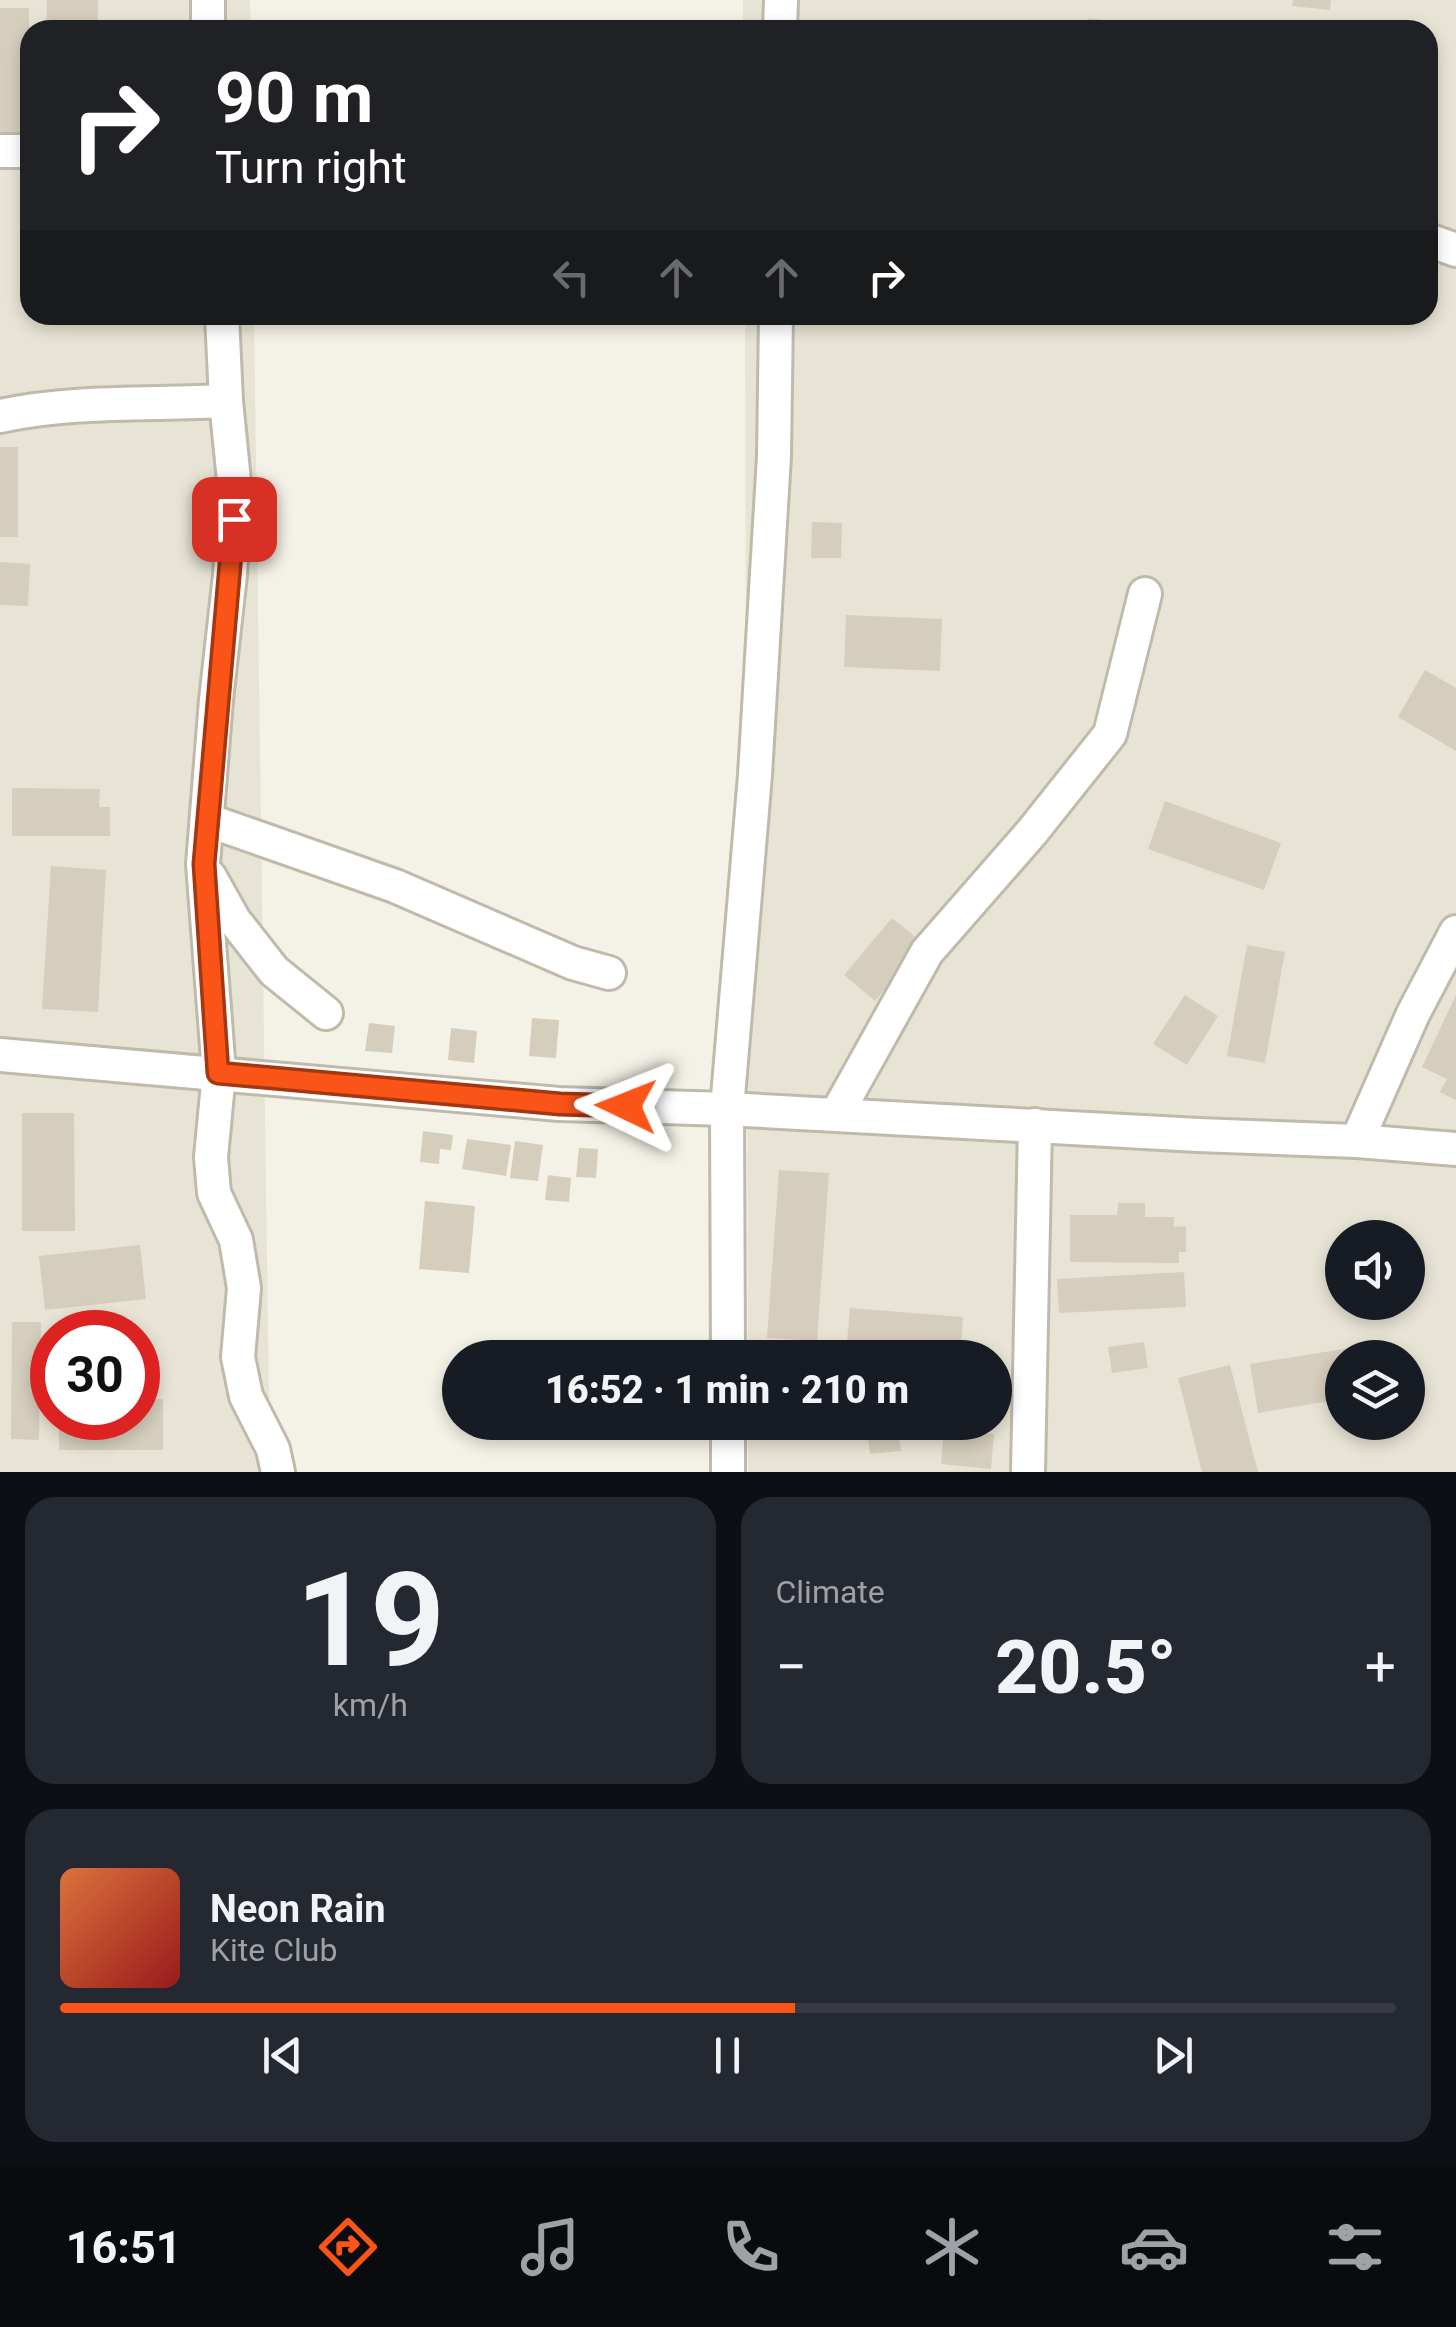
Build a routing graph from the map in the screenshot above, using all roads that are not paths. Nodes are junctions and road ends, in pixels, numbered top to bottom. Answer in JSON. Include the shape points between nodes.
{"nodes":[{"id":1,"x":222,"y":325,"type":"edge"},
{"id":2,"x":776,"y":325,"type":"edge"},
{"id":3,"x":226,"y":400,"type":"junction"},
{"id":4,"x":0,"y":416,"type":"edge"},
{"id":5,"x":1146,"y":594,"type":"dead end"},
{"id":6,"x":207,"y":820,"type":"junction"},
{"id":7,"x":204,"y":864,"type":"junction"},
{"id":8,"x":1456,"y":932,"type":"edge"},
{"id":9,"x":609,"y":973,"type":"dead end"},
{"id":10,"x":326,"y":1013,"type":"dead end"},
{"id":11,"x":0,"y":1055,"type":"edge"},
{"id":12,"x":218,"y":1073,"type":"junction"},
{"id":13,"x":727,"y":1109,"type":"junction"},
{"id":14,"x":836,"y":1115,"type":"junction"},
{"id":15,"x":1035,"y":1125,"type":"junction"},
{"id":16,"x":1357,"y":1141,"type":"junction"},
{"id":17,"x":1456,"y":1149,"type":"edge"},
{"id":18,"x":728,"y":1340,"type":"edge"},
{"id":19,"x":728,"y":1440,"type":"edge"},
{"id":20,"x":278,"y":1472,"type":"edge"},
{"id":21,"x":728,"y":1472,"type":"edge"},
{"id":22,"x":1028,"y":1472,"type":"edge"}],
"edges":[{"from":1,"to":3,"type":"street"},
{"from":2,"to":13,"type":"street","via":[[758,715]]},
{"from":3,"to":4,"type":"street","via":[[109,402]]},
{"from":3,"to":6,"type":"street","via":[[235,491]]},
{"from":5,"to":14,"type":"street","via":[[1110,734],[927,952]]},
{"from":6,"to":7,"type":"street"},
{"from":6,"to":9,"type":"street"},
{"from":7,"to":10,"type":"street","via":[[234,920],[274,971]]},
{"from":7,"to":12,"type":"street"},
{"from":8,"to":16,"type":"street"},
{"from":11,"to":12,"type":"street"},
{"from":12,"to":13,"type":"street","via":[[560,1104]]},
{"from":12,"to":20,"type":"street","via":[[211,1156],[214,1193],[236,1240],[244,1288],[238,1357],[246,1396]]},
{"from":13,"to":14,"type":"street"},
{"from":13,"to":18,"type":"street"},
{"from":14,"to":15,"type":"street"},
{"from":15,"to":16,"type":"street"},
{"from":15,"to":22,"type":"street"},
{"from":16,"to":17,"type":"street"},
{"from":19,"to":21,"type":"street"}]}
